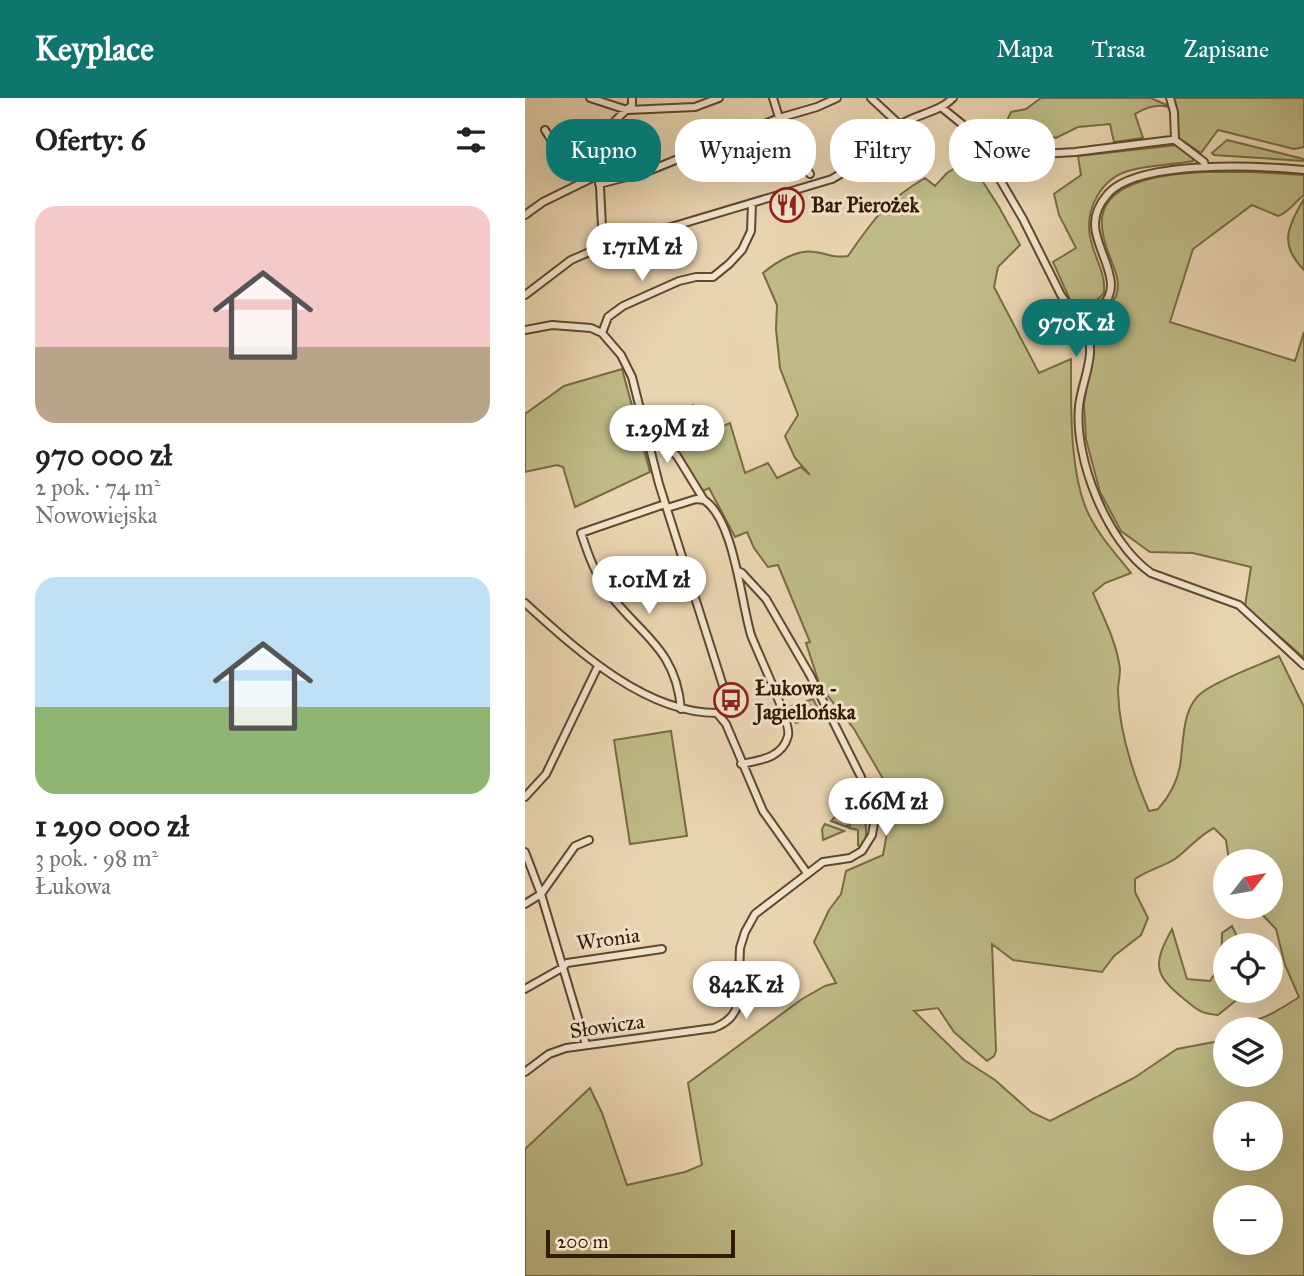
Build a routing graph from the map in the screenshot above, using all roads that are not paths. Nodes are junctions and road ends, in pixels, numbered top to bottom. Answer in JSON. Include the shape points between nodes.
{"nodes":[{"id":1,"x":590,"y":98,"type":"edge"},
{"id":2,"x":632,"y":98,"type":"edge"},
{"id":3,"x":719,"y":98,"type":"edge"},
{"id":4,"x":773,"y":98,"type":"edge"},
{"id":5,"x":837,"y":98,"type":"edge"},
{"id":6,"x":871,"y":98,"type":"edge"},
{"id":7,"x":953,"y":98,"type":"edge"},
{"id":8,"x":1170,"y":98,"type":"edge"},
{"id":9,"x":941,"y":107,"type":"junction"},
{"id":10,"x":627,"y":110,"type":"junction"},
{"id":11,"x":779,"y":118,"type":"junction"},
{"id":12,"x":619,"y":119,"type":"edge"},
{"id":13,"x":894,"y":119,"type":"edge"},
{"id":14,"x":914,"y":119,"type":"edge"},
{"id":15,"x":956,"y":119,"type":"edge"},
{"id":16,"x":1175,"y":140,"type":"junction"},
{"id":17,"x":1055,"y":153,"type":"edge"},
{"id":18,"x":1205,"y":166,"type":"junction"},
{"id":19,"x":1304,"y":170,"type":"edge"},
{"id":20,"x":830,"y":179,"type":"edge"},
{"id":21,"x":584,"y":182,"type":"edge"},
{"id":22,"x":1001,"y":182,"type":"edge"},
{"id":23,"x":599,"y":184,"type":"joint"},
{"id":24,"x":752,"y":203,"type":"junction"},
{"id":25,"x":525,"y":215,"type":"edge"},
{"id":26,"x":603,"y":246,"type":"junction"},
{"id":27,"x":525,"y":295,"type":"edge"},
{"id":28,"x":1083,"y":311,"type":"junction"},
{"id":29,"x":525,"y":330,"type":"edge"},
{"id":30,"x":602,"y":333,"type":"junction"},
{"id":31,"x":643,"y":425,"type":"junction"},
{"id":32,"x":704,"y":500,"type":"junction"},
{"id":33,"x":666,"y":506,"type":"junction"},
{"id":34,"x":738,"y":571,"type":"junction"},
{"id":35,"x":525,"y":603,"type":"edge"},
{"id":36,"x":1304,"y":665,"type":"edge"},
{"id":37,"x":598,"y":666,"type":"junction"},
{"id":38,"x":681,"y":709,"type":"junction"},
{"id":39,"x":717,"y":713,"type":"junction"},
{"id":40,"x":741,"y":764,"type":"junction"},
{"id":41,"x":525,"y":797,"type":"edge"},
{"id":42,"x":589,"y":840,"type":"dead end"},
{"id":43,"x":525,"y":852,"type":"edge"},
{"id":44,"x":807,"y":873,"type":"junction"},
{"id":45,"x":541,"y":894,"type":"junction"},
{"id":46,"x":525,"y":904,"type":"edge"},
{"id":47,"x":662,"y":949,"type":"dead end"},
{"id":48,"x":562,"y":968,"type":"junction"},
{"id":49,"x":525,"y":989,"type":"edge"},
{"id":50,"x":586,"y":1045,"type":"junction"},
{"id":51,"x":525,"y":1072,"type":"edge"}],
"edges":[{"from":1,"to":10,"type":"street"},
{"from":2,"to":10,"type":"street"},
{"from":3,"to":10,"type":"street","via":[[695,107]]},
{"from":4,"to":11,"type":"street"},
{"from":5,"to":11,"type":"street"},
{"from":6,"to":13,"type":"street"},
{"from":7,"to":9,"type":"street"},
{"from":8,"to":16,"type":"street"},
{"from":9,"to":14,"type":"street"},
{"from":9,"to":15,"type":"street"},
{"from":10,"to":12,"type":"street"},
{"from":11,"to":23,"type":"street","via":[[646,172]]},
{"from":16,"to":17,"type":"street"},
{"from":16,"to":18,"type":"street"},
{"from":18,"to":19,"type":"street"},
{"from":18,"to":28,"type":"street","via":[[1128,181],[1109,191],[1101,203],[1095,236],[1110,288],[1106,301]]},
{"from":20,"to":24,"type":"street"},
{"from":21,"to":25,"type":"street"},
{"from":22,"to":28,"type":"street","via":[[1065,301]]},
{"from":23,"to":26,"type":"street"},
{"from":24,"to":26,"type":"street"},
{"from":24,"to":30,"type":"street","via":[[751,231],[729,264],[713,277],[679,281],[623,306],[608,317]]},
{"from":26,"to":27,"type":"street","via":[[571,260]]},
{"from":28,"to":36,"type":"street","via":[[1090,355],[1079,407],[1082,441],[1094,497],[1107,520],[1139,564],[1156,575],[1239,605]]},
{"from":29,"to":30,"type":"street","via":[[552,325]]},
{"from":30,"to":31,"type":"street","via":[[632,377]]},
{"from":31,"to":32,"type":"street","via":[[677,456]]},
{"from":31,"to":33,"type":"street"},
{"from":32,"to":33,"type":"street"},
{"from":32,"to":34,"type":"street","via":[[714,509]]},
{"from":33,"to":38,"type":"street","via":[[581,533],[600,580],[664,653]]},
{"from":33,"to":39,"type":"street","via":[[724,689],[726,699]]},
{"from":34,"to":40,"type":"street","via":[[751,633],[790,728],[778,754]]},
{"from":34,"to":44,"type":"street","name":"Słowicza","via":[[780,620],[848,748],[874,823],[866,846],[850,858],[823,862]]},
{"from":35,"to":37,"type":"street"},
{"from":37,"to":38,"type":"street"},
{"from":37,"to":41,"type":"street","via":[[546,774]]},
{"from":38,"to":39,"type":"street"},
{"from":39,"to":40,"type":"street"},
{"from":40,"to":44,"type":"street","via":[[763,811]]},
{"from":42,"to":45,"type":"street","via":[[575,846]]},
{"from":43,"to":45,"type":"street"},
{"from":44,"to":50,"type":"street","name":"Słowicza","via":[[755,914],[745,932],[738,1004],[728,1020],[714,1028]]},
{"from":45,"to":46,"type":"street"},
{"from":45,"to":48,"type":"street"},
{"from":47,"to":48,"type":"street","name":"Wronia","via":[[567,962]]},
{"from":48,"to":49,"type":"street","name":"Wronia"},
{"from":48,"to":50,"type":"street"},
{"from":50,"to":51,"type":"street","name":"Słowicza","via":[[549,1054]]}]}
